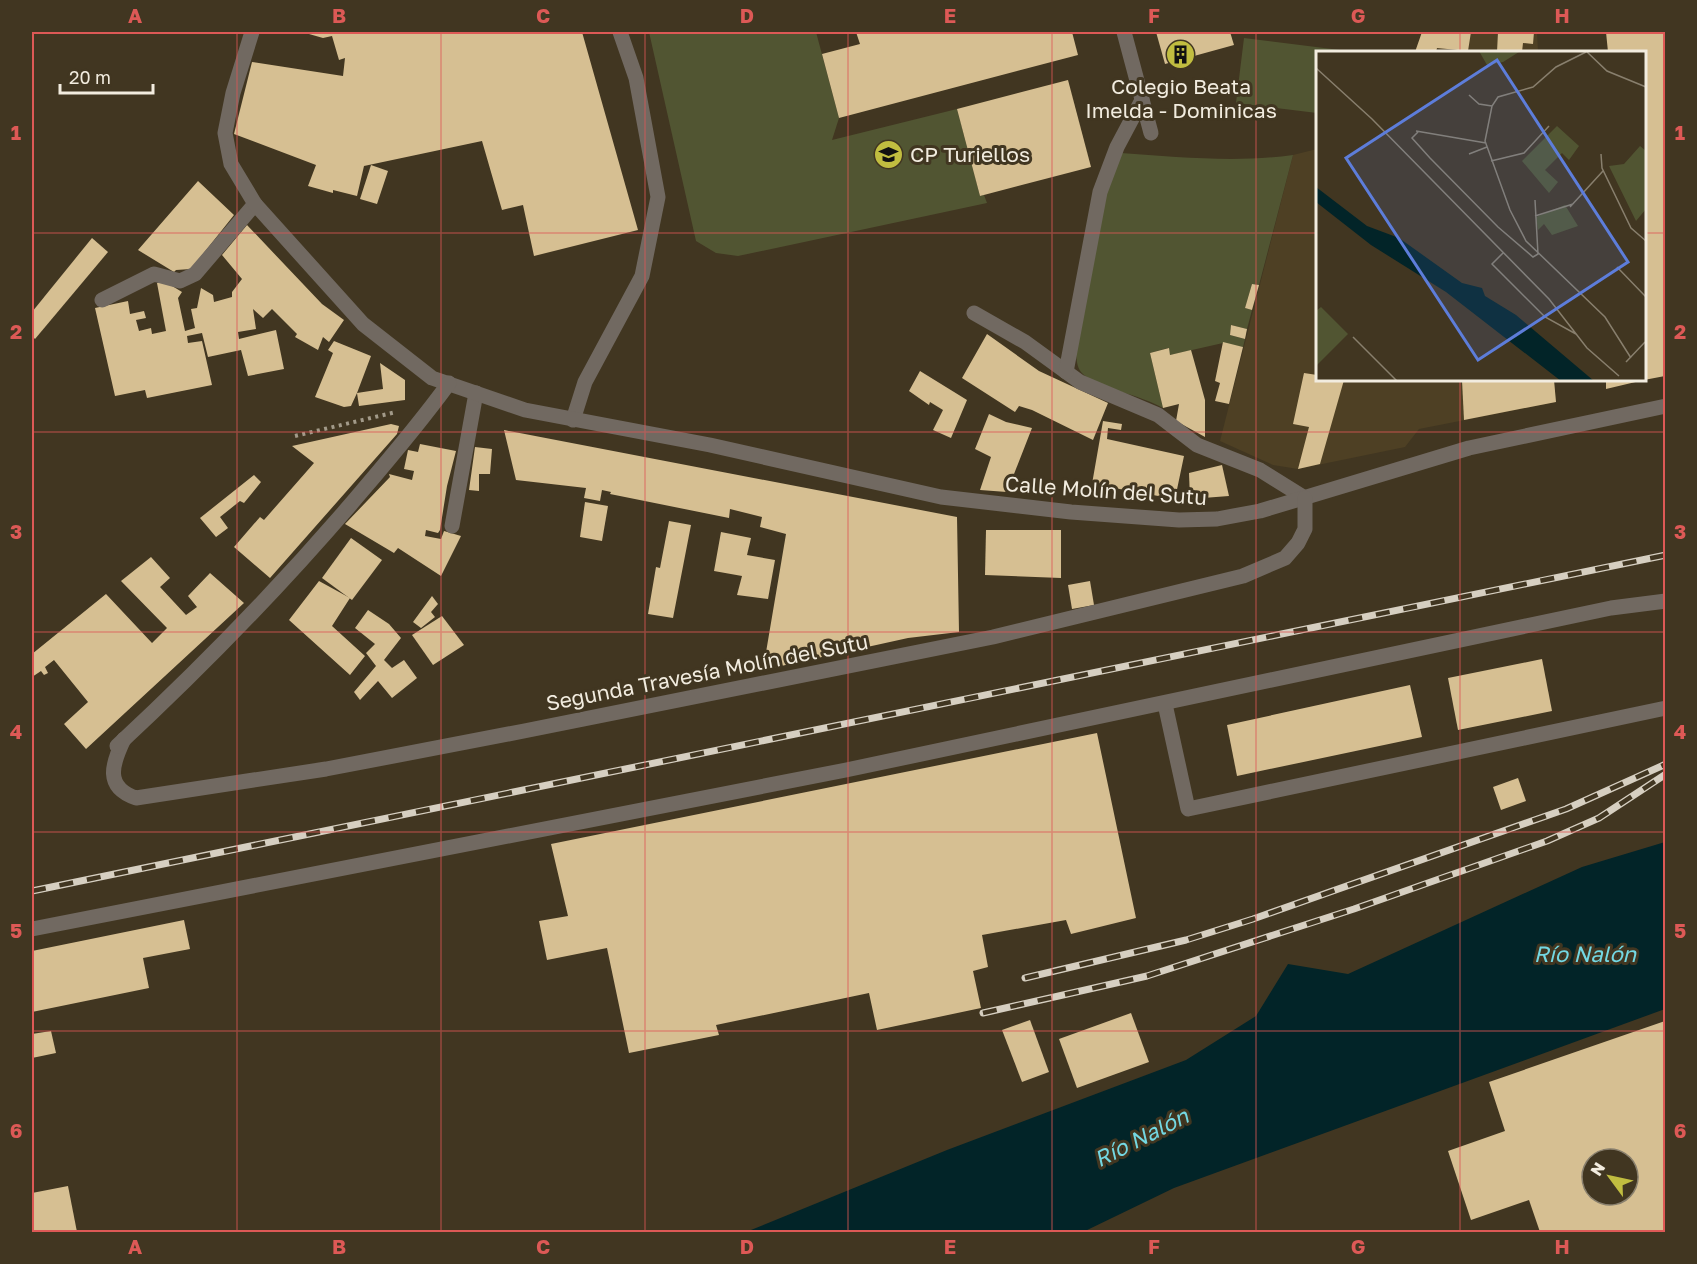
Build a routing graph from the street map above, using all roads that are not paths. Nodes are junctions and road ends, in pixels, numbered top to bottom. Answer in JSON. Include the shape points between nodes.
{"nodes":[{"id":1,"x":252,"y":32,"type":"edge"},
{"id":2,"x":620,"y":32,"type":"edge"},
{"id":3,"x":1124,"y":32,"type":"edge"},
{"id":4,"x":1142,"y":100,"type":"junction"},
{"id":5,"x":1151,"y":133,"type":"dead end"},
{"id":6,"x":255,"y":204,"type":"junction"},
{"id":7,"x":102,"y":300,"type":"dead end"},
{"id":8,"x":974,"y":313,"type":"dead end"},
{"id":9,"x":1066,"y":372,"type":"junction"},
{"id":10,"x":449,"y":383,"type":"junction"},
{"id":11,"x":476,"y":393,"type":"junction"},
{"id":12,"x":1665,"y":406,"type":"edge"},
{"id":13,"x":573,"y":420,"type":"junction"},
{"id":14,"x":1305,"y":498,"type":"junction"},
{"id":15,"x":452,"y":526,"type":"dead end"},
{"id":16,"x":1665,"y":601,"type":"edge"},
{"id":17,"x":1165,"y":704,"type":"junction"},
{"id":18,"x":1665,"y":708,"type":"edge"},
{"id":19,"x":124,"y":739,"type":"junction"},
{"id":20,"x":107,"y":755,"type":"dead end"},
{"id":21,"x":32,"y":929,"type":"edge"}],
"edges":[{"from":1,"to":6,"type":"street","name":"Calle Molín del Sutu","via":[[232,93],[225,133],[231,164]]},
{"from":2,"to":13,"type":"street","via":[[636,78],[658,197],[642,276],[585,382]]},
{"from":3,"to":4,"type":"street"},
{"from":4,"to":5,"type":"street"},
{"from":4,"to":9,"type":"street","via":[[1117,147],[1100,192]]},
{"from":6,"to":7,"type":"street","via":[[195,274],[180,280],[153,274]]},
{"from":6,"to":10,"type":"street","name":"Calle Molín del Sutu","via":[[363,324],[432,378]]},
{"from":8,"to":9,"type":"street"},
{"from":9,"to":14,"type":"street","via":[[1080,382],[1158,415],[1197,445],[1260,470]]},
{"from":10,"to":11,"type":"street","name":"Calle Molín del Sutu"},
{"from":10,"to":19,"type":"street","via":[[294,570]]},
{"from":11,"to":13,"type":"street","name":"Calle Molín del Sutu","via":[[525,410]]},
{"from":11,"to":15,"type":"street"},
{"from":12,"to":14,"type":"street","name":"Calle Molín del Sutu","via":[[1469,448]]},
{"from":13,"to":14,"type":"street","name":"Calle Molín del Sutu","via":[[710,445],[941,497],[1071,512],[1217,519]]},
{"from":14,"to":19,"type":"street","name":"Segunda Travesía Molín del Sutu","via":[[1305,529],[1284,558],[1243,576],[993,637],[326,769],[136,798],[123,794],[115,783],[113,769]]},
{"from":16,"to":17,"type":"street","via":[[1611,608]]},
{"from":17,"to":18,"type":"street","via":[[1188,809]]},
{"from":17,"to":21,"type":"street"},
{"from":19,"to":20,"type":"street"}]}
